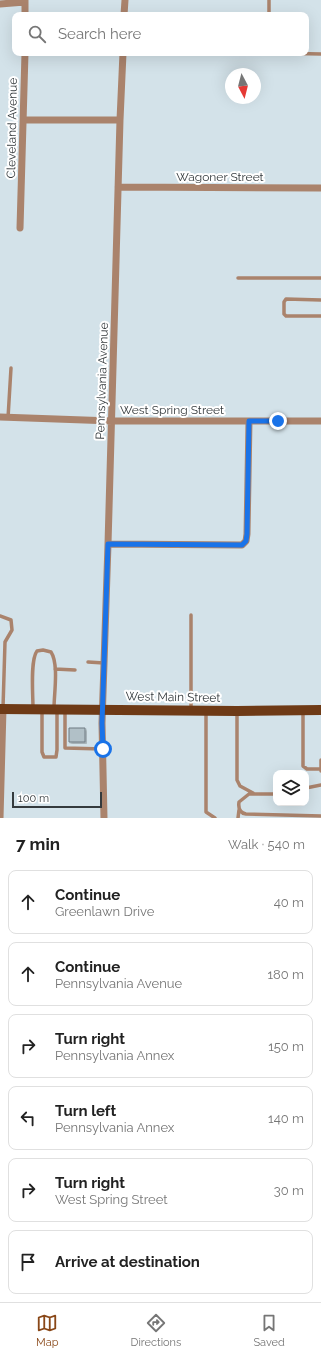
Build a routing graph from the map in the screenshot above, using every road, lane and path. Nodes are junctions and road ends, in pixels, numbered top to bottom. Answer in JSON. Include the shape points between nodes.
{"nodes":[{"id":1,"x":125,"y":0,"type":"edge"},
{"id":2,"x":269,"y":0,"type":"edge"},
{"id":3,"x":25,"y":1,"type":"edge"},
{"id":4,"x":0,"y":4,"type":"edge"},
{"id":5,"x":25,"y":12,"type":"edge"},
{"id":6,"x":124,"y":12,"type":"edge"},
{"id":7,"x":269,"y":12,"type":"edge"},
{"id":8,"x":309,"y":54,"type":"edge"},
{"id":9,"x":321,"y":54,"type":"edge"},
{"id":10,"x":25,"y":56,"type":"edge"},
{"id":11,"x":123,"y":56,"type":"edge"},
{"id":12,"x":24,"y":120,"type":"junction"},
{"id":13,"x":120,"y":120,"type":"junction"},
{"id":14,"x":118,"y":187,"type":"junction"},
{"id":15,"x":321,"y":188,"type":"edge"},
{"id":16,"x":20,"y":228,"type":"dead end"},
{"id":17,"x":238,"y":278,"type":"dead end"},
{"id":18,"x":321,"y":278,"type":"edge"},
{"id":19,"x":321,"y":300,"type":"edge"},
{"id":20,"x":321,"y":316,"type":"edge"},
{"id":21,"x":11,"y":368,"type":"dead end"},
{"id":22,"x":0,"y":417,"type":"edge"},
{"id":23,"x":8,"y":418,"type":"junction"},
{"id":24,"x":112,"y":421,"type":"junction"},
{"id":25,"x":249,"y":421,"type":"junction"},
{"id":26,"x":321,"y":421,"type":"edge"},
{"id":27,"x":108,"y":544,"type":"junction"},
{"id":28,"x":191,"y":615,"type":"dead end"},
{"id":29,"x":0,"y":616,"type":"edge"},
{"id":30,"x":2,"y":647,"type":"edge"},
{"id":31,"x":88,"y":662,"type":"dead end"},
{"id":32,"x":104,"y":663,"type":"junction"},
{"id":33,"x":55,"y":669,"type":"junction"},
{"id":34,"x":75,"y":670,"type":"dead end"},
{"id":35,"x":2,"y":694,"type":"edge"},
{"id":36,"x":37,"y":709,"type":"junction"},
{"id":37,"x":58,"y":709,"type":"junction"},
{"id":38,"x":103,"y":709,"type":"junction"},
{"id":39,"x":1,"y":710,"type":"edge"},
{"id":40,"x":191,"y":710,"type":"junction"},
{"id":41,"x":206,"y":710,"type":"junction"},
{"id":42,"x":303,"y":710,"type":"junction"},
{"id":43,"x":321,"y":710,"type":"edge"},
{"id":44,"x":237,"y":711,"type":"junction"},
{"id":45,"x":65,"y":748,"type":"junction"},
{"id":46,"x":103,"y":749,"type":"junction"},
{"id":47,"x":57,"y":750,"type":"junction"},
{"id":48,"x":321,"y":760,"type":"edge"},
{"id":49,"x":321,"y":770,"type":"edge"},
{"id":50,"x":321,"y":785,"type":"edge"},
{"id":51,"x":309,"y":787,"type":"edge"},
{"id":52,"x":253,"y":793,"type":"junction"},
{"id":53,"x":273,"y":794,"type":"edge"},
{"id":54,"x":240,"y":810,"type":"junction"},
{"id":55,"x":255,"y":816,"type":"edge"},
{"id":56,"x":321,"y":816,"type":"edge"},
{"id":57,"x":0,"y":818,"type":"edge"},
{"id":58,"x":104,"y":818,"type":"edge"},
{"id":59,"x":215,"y":818,"type":"edge"},
{"id":60,"x":238,"y":818,"type":"edge"}],
"edges":[{"from":1,"to":6,"type":"street"},
{"from":2,"to":7,"type":"lane"},
{"from":3,"to":4,"type":"street"},
{"from":3,"to":5,"type":"street"},
{"from":8,"to":9,"type":"lane"},
{"from":10,"to":12,"type":"street","name":"Cleveland Avenue"},
{"from":11,"to":13,"type":"street","name":"Pennsylvania Avenue"},
{"from":12,"to":13,"type":"street"},
{"from":12,"to":16,"type":"street","name":"Cleveland Avenue"},
{"from":13,"to":14,"type":"street","name":"Pennsylvania Avenue"},
{"from":14,"to":15,"type":"street","name":"Wagoner Street"},
{"from":14,"to":24,"type":"street","name":"Pennsylvania Avenue"},
{"from":17,"to":18,"type":"lane"},
{"from":19,"to":20,"type":"lane","via":[[286,299],[284,302],[286,316]]},
{"from":21,"to":23,"type":"lane"},
{"from":22,"to":23,"type":"street","name":"West Spring Street"},
{"from":23,"to":24,"type":"street","name":"West Spring Street"},
{"from":24,"to":25,"type":"street","name":"West Spring Street"},
{"from":24,"to":27,"type":"street","name":"Pennsylvania Avenue"},
{"from":25,"to":26,"type":"street","name":"West Spring Street"},
{"from":25,"to":27,"type":"street","via":[[247,534],[242,545]]},
{"from":27,"to":32,"type":"street","name":"Pennsylvania Avenue"},
{"from":28,"to":40,"type":"lane"},
{"from":29,"to":30,"type":"lane","via":[[12,620],[12,630]]},
{"from":30,"to":35,"type":"lane"},
{"from":31,"to":32,"type":"lane"},
{"from":32,"to":38,"type":"street","name":"Pennsylvania Avenue"},
{"from":33,"to":34,"type":"lane"},
{"from":33,"to":36,"type":"lane","via":[[51,652],[37,651],[33,663]]},
{"from":33,"to":37,"type":"lane"},
{"from":35,"to":39,"type":"lane"},
{"from":36,"to":37,"type":"main road","name":"West Main Street"},
{"from":36,"to":39,"type":"main road","name":"West Main Street"},
{"from":36,"to":47,"type":"lane","via":[[42,722],[44,757],[56,757]]},
{"from":37,"to":38,"type":"main road","name":"West Main Street"},
{"from":37,"to":45,"type":"lane"},
{"from":37,"to":47,"type":"lane"},
{"from":38,"to":40,"type":"main road","name":"West Main Street"},
{"from":38,"to":46,"type":"street","name":"Pennsylvania Avenue"},
{"from":39,"to":57,"type":"street"},
{"from":40,"to":41,"type":"main road","name":"West Main Street"},
{"from":41,"to":44,"type":"main road","name":"West Main Street"},
{"from":41,"to":59,"type":"lane","via":[[206,812]]},
{"from":42,"to":43,"type":"main road","name":"West Main Street"},
{"from":42,"to":44,"type":"main road","name":"West Main Street"},
{"from":42,"to":49,"type":"lane","via":[[303,766],[310,770]]},
{"from":44,"to":52,"type":"lane","via":[[237,780],[240,786]]},
{"from":45,"to":46,"type":"lane"},
{"from":45,"to":47,"type":"lane"},
{"from":46,"to":58,"type":"street","name":"Pennsylvania Avenue"},
{"from":48,"to":49,"type":"lane"},
{"from":50,"to":51,"type":"lane"},
{"from":52,"to":53,"type":"lane"},
{"from":52,"to":54,"type":"lane","via":[[239,802]]},
{"from":54,"to":55,"type":"lane","via":[[242,813]]},
{"from":54,"to":60,"type":"lane"},
{"from":55,"to":56,"type":"lane"}]}
